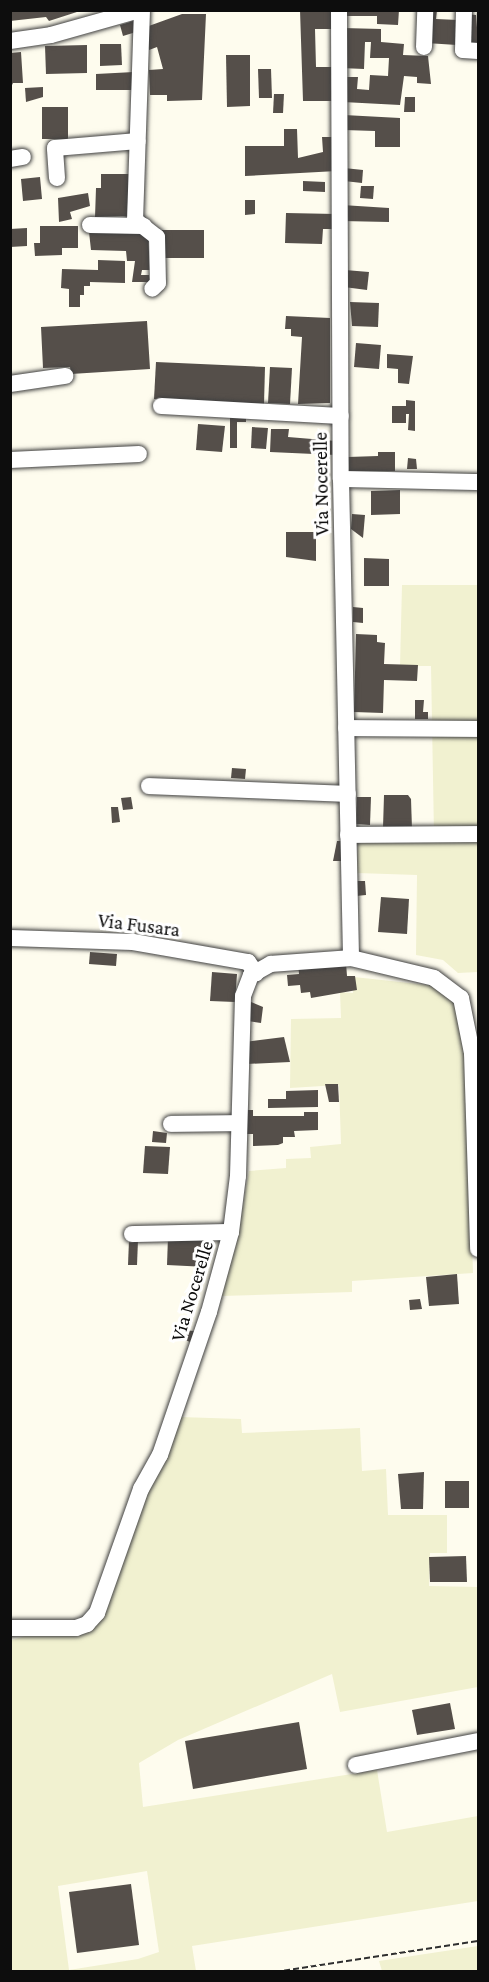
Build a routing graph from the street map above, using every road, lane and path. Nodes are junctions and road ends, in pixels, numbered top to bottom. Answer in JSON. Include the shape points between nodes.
{"nodes":[{"id":1,"x":141,"y":10,"type":"edge"},
{"id":2,"x":339,"y":10,"type":"edge"},
{"id":3,"x":425,"y":10,"type":"edge"},
{"id":4,"x":464,"y":10,"type":"edge"},
{"id":5,"x":10,"y":41,"type":"edge"},
{"id":6,"x":424,"y":47,"type":"dead end"},
{"id":7,"x":478,"y":51,"type":"edge"},
{"id":8,"x":138,"y":141,"type":"junction"},
{"id":9,"x":57,"y":178,"type":"dead end"},
{"id":10,"x":90,"y":225,"type":"dead end"},
{"id":11,"x":144,"y":226,"type":"junction"},
{"id":12,"x":152,"y":289,"type":"dead end"},
{"id":13,"x":65,"y":376,"type":"dead end"},
{"id":14,"x":10,"y":384,"type":"edge"},
{"id":15,"x":161,"y":406,"type":"dead end"},
{"id":16,"x":341,"y":416,"type":"junction"},
{"id":17,"x":139,"y":454,"type":"dead end"},
{"id":18,"x":10,"y":460,"type":"edge"},
{"id":19,"x":341,"y":479,"type":"junction"},
{"id":20,"x":478,"y":482,"type":"edge"},
{"id":21,"x":346,"y":728,"type":"junction"},
{"id":22,"x":478,"y":729,"type":"edge"},
{"id":23,"x":149,"y":786,"type":"dead end"},
{"id":24,"x":348,"y":794,"type":"junction"},
{"id":25,"x":478,"y":834,"type":"edge"},
{"id":26,"x":348,"y":835,"type":"junction"},
{"id":27,"x":10,"y":938,"type":"edge"},
{"id":28,"x":351,"y":958,"type":"junction"},
{"id":29,"x":255,"y":973,"type":"junction"},
{"id":30,"x":239,"y":1123,"type":"junction"},
{"id":31,"x":171,"y":1124,"type":"dead end"},
{"id":32,"x":477,"y":1152,"type":"edge"},
{"id":33,"x":231,"y":1232,"type":"junction"},
{"id":34,"x":132,"y":1234,"type":"dead end"},
{"id":35,"x":478,"y":1250,"type":"edge"},
{"id":36,"x":10,"y":1628,"type":"edge"},
{"id":37,"x":478,"y":1742,"type":"edge"},
{"id":38,"x":356,"y":1765,"type":"dead end"},
{"id":39,"x":478,"y":1941,"type":"edge"},
{"id":40,"x":274,"y":1971,"type":"edge"}],
"edges":[{"from":1,"to":5,"type":"street"},
{"from":1,"to":8,"type":"street"},
{"from":2,"to":16,"type":"street","name":"Via Nocerelle"},
{"from":3,"to":6,"type":"street"},
{"from":4,"to":7,"type":"street","via":[[463,50]]},
{"from":8,"to":9,"type":"street","via":[[55,148]]},
{"from":8,"to":11,"type":"street","via":[[135,220]]},
{"from":10,"to":11,"type":"street"},
{"from":11,"to":12,"type":"street","via":[[157,237],[158,283]]},
{"from":13,"to":14,"type":"street"},
{"from":15,"to":16,"type":"street"},
{"from":16,"to":19,"type":"street","name":"Via Nocerelle"},
{"from":17,"to":18,"type":"street"},
{"from":19,"to":20,"type":"street"},
{"from":19,"to":21,"type":"street","name":"Via Nocerelle"},
{"from":21,"to":22,"type":"street"},
{"from":21,"to":24,"type":"street","name":"Via Nocerelle"},
{"from":23,"to":24,"type":"street"},
{"from":24,"to":26,"type":"street","name":"Via Nocerelle"},
{"from":25,"to":26,"type":"street"},
{"from":26,"to":28,"type":"street","name":"Via Nocerelle"},
{"from":27,"to":29,"type":"street","name":"Via Fusara","via":[[133,942],[248,962]]},
{"from":28,"to":29,"type":"street","via":[[272,964]]},
{"from":28,"to":32,"type":"street","via":[[434,978],[460,998],[472,1053]]},
{"from":29,"to":30,"type":"street","name":"Via Nocerelle","via":[[243,996]]},
{"from":30,"to":31,"type":"street"},
{"from":30,"to":33,"type":"street","name":"Via Nocerelle"},
{"from":32,"to":35,"type":"street"},
{"from":33,"to":34,"type":"street"},
{"from":33,"to":36,"type":"street","name":"Via Nocerelle","via":[[209,1312],[160,1455],[141,1489],[97,1613],[87,1624],[76,1628]]},
{"from":37,"to":38,"type":"street"},
{"from":39,"to":40,"type":"path"}]}
